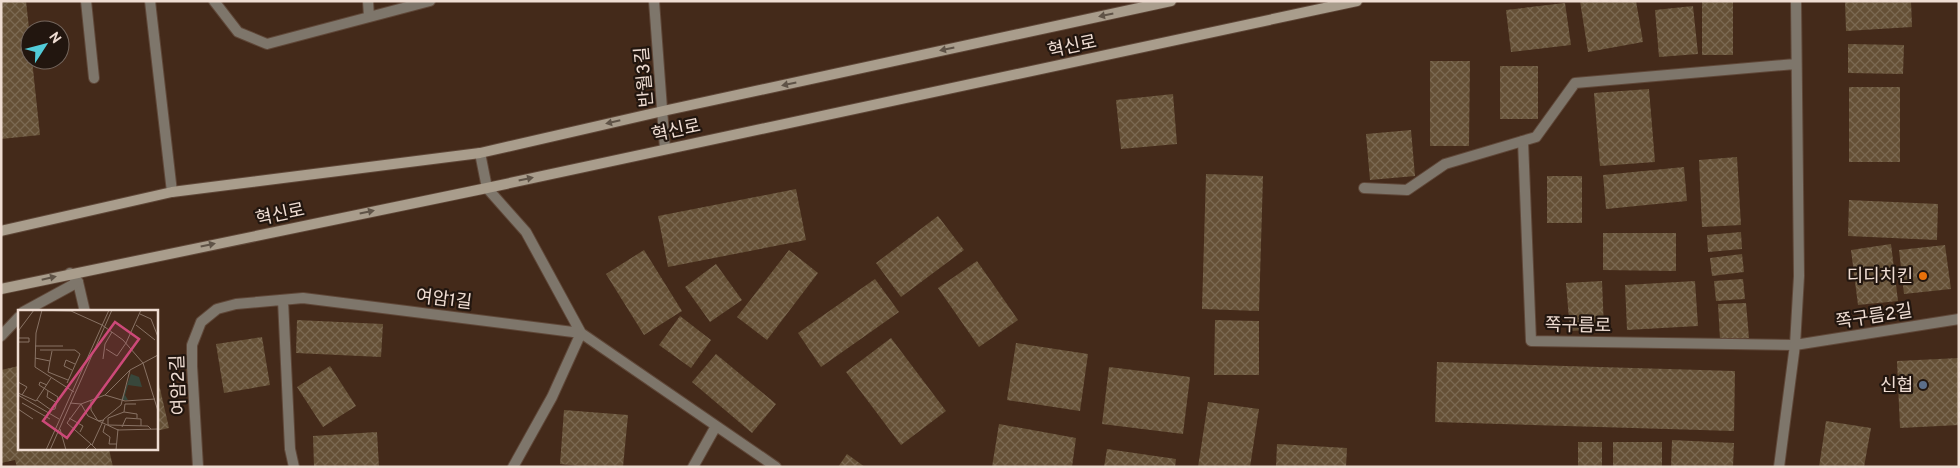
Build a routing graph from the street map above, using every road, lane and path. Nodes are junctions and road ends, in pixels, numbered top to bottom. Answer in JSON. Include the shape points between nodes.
{"nodes":[{"id":1,"x":86,"y":1,"type":"edge"},
{"id":2,"x":150,"y":1,"type":"edge"},
{"id":3,"x":214,"y":1,"type":"edge"},
{"id":4,"x":368,"y":1,"type":"edge"},
{"id":5,"x":430,"y":1,"type":"edge"},
{"id":6,"x":654,"y":1,"type":"edge"},
{"id":7,"x":1171,"y":1,"type":"edge"},
{"id":8,"x":1357,"y":1,"type":"edge"},
{"id":9,"x":1796,"y":1,"type":"edge"},
{"id":10,"x":369,"y":17,"type":"junction"},
{"id":11,"x":1795,"y":64,"type":"junction"},
{"id":12,"x":94,"y":78,"type":"dead end"},
{"id":13,"x":663,"y":111,"type":"junction"},
{"id":14,"x":1522,"y":141,"type":"junction"},
{"id":15,"x":665,"y":150,"type":"junction"},
{"id":16,"x":480,"y":154,"type":"junction"},
{"id":17,"x":488,"y":188,"type":"junction"},
{"id":18,"x":1364,"y":188,"type":"dead end"},
{"id":19,"x":172,"y":192,"type":"junction"},
{"id":20,"x":1,"y":231,"type":"edge"},
{"id":21,"x":70,"y":273,"type":"junction"},
{"id":22,"x":78,"y":282,"type":"junction"},
{"id":23,"x":1,"y":289,"type":"edge"},
{"id":24,"x":303,"y":298,"type":"joint"},
{"id":25,"x":283,"y":300,"type":"junction"},
{"id":26,"x":27,"y":310,"type":"edge"},
{"id":27,"x":85,"y":310,"type":"edge"},
{"id":28,"x":18,"y":318,"type":"edge"},
{"id":29,"x":1959,"y":319,"type":"edge"},
{"id":30,"x":581,"y":333,"type":"junction"},
{"id":31,"x":1,"y":336,"type":"edge"},
{"id":32,"x":1795,"y":345,"type":"junction"},
{"id":33,"x":716,"y":426,"type":"junction"},
{"id":34,"x":198,"y":467,"type":"edge"},
{"id":35,"x":294,"y":467,"type":"edge"},
{"id":36,"x":513,"y":467,"type":"edge"},
{"id":37,"x":692,"y":467,"type":"edge"},
{"id":38,"x":776,"y":467,"type":"edge"},
{"id":39,"x":1779,"y":467,"type":"edge"}],
"edges":[{"from":1,"to":12,"type":"street"},
{"from":2,"to":19,"type":"street"},
{"from":3,"to":10,"type":"street","via":[[238,32],[267,44]]},
{"from":4,"to":10,"type":"street"},
{"from":5,"to":10,"type":"street"},
{"from":6,"to":13,"type":"street","name":"반월3길"},
{"from":7,"to":13,"type":"street","name":"혁신로","one_way":true},
{"from":8,"to":15,"type":"street","name":"혁신로"},
{"from":9,"to":11,"type":"street"},
{"from":11,"to":14,"type":"street","via":[[1575,83],[1536,137]]},
{"from":11,"to":32,"type":"street","via":[[1799,276]]},
{"from":13,"to":15,"type":"street","name":"반월3길"},
{"from":13,"to":16,"type":"street","name":"혁신로","one_way":true},
{"from":14,"to":18,"type":"street","via":[[1445,164],[1407,190]]},
{"from":14,"to":32,"type":"street","name":"쪽구름로","via":[[1531,341]]},
{"from":17,"to":15,"type":"street","name":"혁신로","one_way":true},
{"from":16,"to":17,"type":"street","name":"여암1길"},
{"from":16,"to":19,"type":"street","name":"혁신로"},
{"from":21,"to":17,"type":"street","name":"혁신로","one_way":true},
{"from":17,"to":30,"type":"street","name":"여암1길","via":[[526,232]]},
{"from":19,"to":20,"type":"street","name":"혁신로"},
{"from":21,"to":22,"type":"street"},
{"from":23,"to":21,"type":"street","name":"혁신로","one_way":true},
{"from":22,"to":26,"type":"street"},
{"from":22,"to":27,"type":"street"},
{"from":24,"to":25,"type":"street","name":"여암2길"},
{"from":24,"to":30,"type":"street","name":"여암1길"},
{"from":25,"to":34,"type":"street","name":"여암2길","via":[[236,304],[217,310],[201,322],[192,345]]},
{"from":25,"to":35,"type":"street","via":[[290,449]]},
{"from":28,"to":31,"type":"street"},
{"from":29,"to":32,"type":"street","name":"쪽구름2길"},
{"from":30,"to":33,"type":"street","name":"여암1길"},
{"from":30,"to":36,"type":"street","via":[[552,397]]},
{"from":32,"to":39,"type":"street"},
{"from":33,"to":37,"type":"street"},
{"from":33,"to":38,"type":"street","name":"여암1길"}]}
